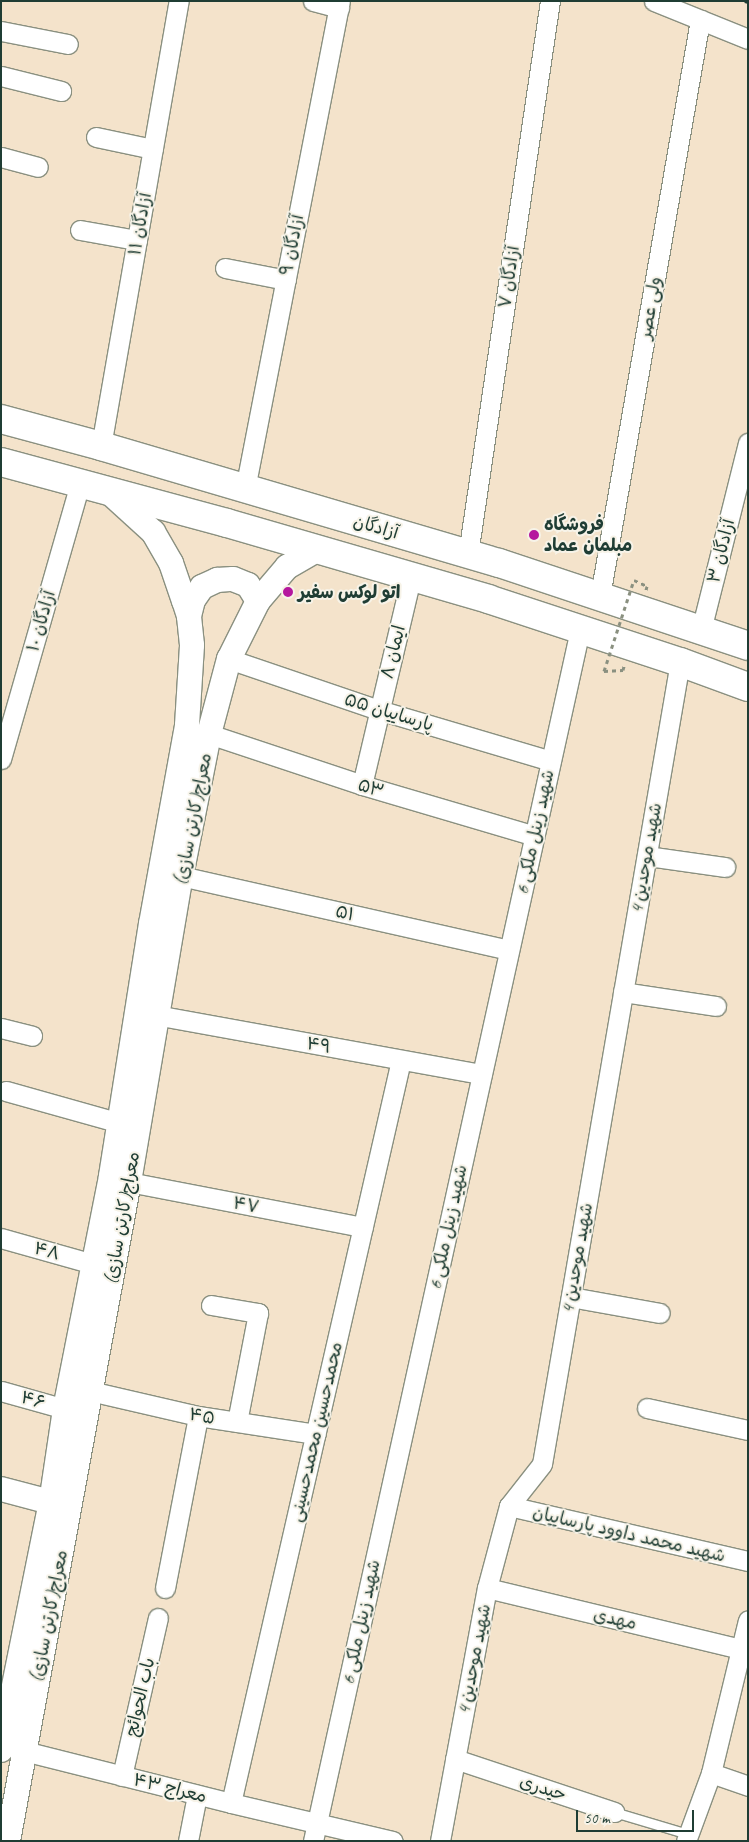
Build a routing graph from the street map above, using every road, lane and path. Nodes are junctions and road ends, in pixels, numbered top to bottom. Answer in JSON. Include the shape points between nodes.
{"nodes":[{"id":1,"x":179,"y":1,"type":"edge"},
{"id":2,"x":313,"y":1,"type":"edge"},
{"id":3,"x":550,"y":1,"type":"edge"},
{"id":4,"x":654,"y":1,"type":"edge"},
{"id":5,"x":340,"y":5,"type":"edge"},
{"id":6,"x":700,"y":20,"type":"junction"},
{"id":7,"x":1,"y":31,"type":"edge"},
{"id":8,"x":748,"y":39,"type":"edge"},
{"id":9,"x":68,"y":44,"type":"dead end"},
{"id":10,"x":1,"y":76,"type":"edge"},
{"id":11,"x":61,"y":91,"type":"dead end"},
{"id":12,"x":96,"y":137,"type":"dead end"},
{"id":13,"x":153,"y":148,"type":"junction"},
{"id":14,"x":1,"y":157,"type":"edge"},
{"id":15,"x":38,"y":167,"type":"dead end"},
{"id":16,"x":80,"y":230,"type":"dead end"},
{"id":17,"x":137,"y":240,"type":"junction"},
{"id":18,"x":225,"y":268,"type":"dead end"},
{"id":19,"x":286,"y":280,"type":"junction"},
{"id":20,"x":1,"y":419,"type":"edge"},
{"id":21,"x":748,"y":443,"type":"edge"},
{"id":22,"x":101,"y":446,"type":"junction"},
{"id":23,"x":1,"y":462,"type":"edge"},
{"id":24,"x":744,"y":475,"type":"edge"},
{"id":25,"x":80,"y":483,"type":"junction"},
{"id":26,"x":245,"y":489,"type":"junction"},
{"id":27,"x":108,"y":491,"type":"junction"},
{"id":28,"x":318,"y":549,"type":"junction"},
{"id":29,"x":468,"y":554,"type":"junction"},
{"id":30,"x":411,"y":577,"type":"junction"},
{"id":31,"x":647,"y":586,"type":"dead end"},
{"id":32,"x":600,"y":596,"type":"junction"},
{"id":33,"x":258,"y":601,"type":"junction"},
{"id":34,"x":189,"y":616,"type":"junction"},
{"id":35,"x":580,"y":630,"type":"junction"},
{"id":36,"x":701,"y":630,"type":"junction"},
{"id":37,"x":748,"y":646,"type":"edge"},
{"id":38,"x":229,"y":659,"type":"junction"},
{"id":39,"x":680,"y":662,"type":"junction"},
{"id":40,"x":623,"y":670,"type":"dead end"},
{"id":41,"x":748,"y":686,"type":"edge"},
{"id":42,"x":379,"y":710,"type":"junction"},
{"id":43,"x":209,"y":734,"type":"junction"},
{"id":44,"x":1,"y":759,"type":"edge"},
{"id":45,"x":551,"y":761,"type":"junction"},
{"id":46,"x":362,"y":785,"type":"junction"},
{"id":47,"x":535,"y":836,"type":"junction"},
{"id":48,"x":647,"y":856,"type":"junction"},
{"id":49,"x":725,"y":868,"type":"dead end"},
{"id":50,"x":181,"y":876,"type":"junction"},
{"id":51,"x":509,"y":950,"type":"junction"},
{"id":52,"x":623,"y":992,"type":"junction"},
{"id":53,"x":716,"y":1006,"type":"dead end"},
{"id":54,"x":156,"y":1015,"type":"junction"},
{"id":55,"x":1,"y":1028,"type":"edge"},
{"id":56,"x":32,"y":1036,"type":"dead end"},
{"id":57,"x":401,"y":1060,"type":"junction"},
{"id":58,"x":482,"y":1074,"type":"junction"},
{"id":59,"x":6,"y":1091,"type":"dead end"},
{"id":60,"x":120,"y":1123,"type":"junction"},
{"id":61,"x":129,"y":1182,"type":"junction"},
{"id":62,"x":363,"y":1227,"type":"junction"},
{"id":63,"x":1,"y":1238,"type":"edge"},
{"id":64,"x":93,"y":1264,"type":"junction"},
{"id":65,"x":571,"y":1297,"type":"junction"},
{"id":66,"x":211,"y":1305,"type":"dead end"},
{"id":67,"x":660,"y":1313,"type":"dead end"},
{"id":68,"x":1,"y":1391,"type":"edge"},
{"id":69,"x":90,"y":1391,"type":"junction"},
{"id":70,"x":647,"y":1408,"type":"dead end"},
{"id":71,"x":65,"y":1409,"type":"junction"},
{"id":72,"x":198,"y":1416,"type":"junction"},
{"id":73,"x":237,"y":1422,"type":"junction"},
{"id":74,"x":748,"y":1430,"type":"edge"},
{"id":75,"x":316,"y":1434,"type":"junction"},
{"id":76,"x":1,"y":1489,"type":"edge"},
{"id":77,"x":60,"y":1505,"type":"junction"},
{"id":78,"x":509,"y":1506,"type":"junction"},
{"id":79,"x":748,"y":1561,"type":"edge"},
{"id":80,"x":165,"y":1588,"type":"dead end"},
{"id":81,"x":487,"y":1588,"type":"junction"},
{"id":82,"x":158,"y":1618,"type":"dead end"},
{"id":83,"x":748,"y":1620,"type":"edge"},
{"id":84,"x":742,"y":1649,"type":"junction"},
{"id":85,"x":13,"y":1751,"type":"edge"},
{"id":86,"x":455,"y":1759,"type":"junction"},
{"id":87,"x":712,"y":1773,"type":"junction"},
{"id":88,"x":122,"y":1776,"type":"junction"},
{"id":89,"x":748,"y":1786,"type":"edge"},
{"id":90,"x":198,"y":1795,"type":"junction"},
{"id":91,"x":232,"y":1804,"type":"junction"},
{"id":92,"x":614,"y":1812,"type":"joint"},
{"id":93,"x":314,"y":1832,"type":"edge"},
{"id":94,"x":687,"y":1838,"type":"edge"},
{"id":95,"x":8,"y":1841,"type":"edge"},
{"id":96,"x":188,"y":1841,"type":"edge"},
{"id":97,"x":393,"y":1841,"type":"edge"},
{"id":98,"x":440,"y":1841,"type":"edge"}],
"edges":[{"from":1,"to":13,"type":"street","name":"۱۱ آزادگان"},
{"from":2,"to":5,"type":"street"},
{"from":3,"to":29,"type":"street","name":"۷ آزادگان"},
{"from":4,"to":6,"type":"street"},
{"from":5,"to":19,"type":"street","name":"۹ آزادگان"},
{"from":6,"to":8,"type":"street"},
{"from":6,"to":32,"type":"street","name":"ولی عصر"},
{"from":7,"to":9,"type":"street"},
{"from":10,"to":11,"type":"street"},
{"from":12,"to":13,"type":"street"},
{"from":13,"to":17,"type":"street","name":"۱۱ آزادگان"},
{"from":14,"to":15,"type":"street"},
{"from":16,"to":17,"type":"street"},
{"from":17,"to":22,"type":"street","name":"۱۱ آزادگان"},
{"from":18,"to":19,"type":"street"},
{"from":19,"to":26,"type":"street","name":"۹ آزادگان"},
{"from":20,"to":22,"type":"main road","name":"آزادگان"},
{"from":21,"to":24,"type":"street","name":"۳ آزادگان"},
{"from":22,"to":26,"type":"main road","name":"آزادگان"},
{"from":23,"to":25,"type":"main road"},
{"from":24,"to":36,"type":"street","name":"۳ آزادگان"},
{"from":25,"to":27,"type":"main road"},
{"from":25,"to":44,"type":"street","name":"۱۰ آزادگان"},
{"from":26,"to":29,"type":"main road","name":"آزادگان"},
{"from":27,"to":28,"type":"main road"},
{"from":27,"to":34,"type":"street","name":"معراج(کارتن سازی)","via":[[152,532],[171,562]]},
{"from":28,"to":30,"type":"main road"},
{"from":28,"to":33,"type":"street","name":"معراج(کارتن سازی)","via":[[287,567]]},
{"from":29,"to":32,"type":"main road","name":"آزادگان"},
{"from":30,"to":35,"type":"main road"},
{"from":30,"to":42,"type":"street","name":"۸ ایمان"},
{"from":31,"to":40,"type":"path","bridge":true,"via":[[634,580],[604,671]]},
{"from":32,"to":36,"type":"main road","name":"آزادگان"},
{"from":33,"to":34,"type":"street","via":[[248,585],[233,579],[217,580],[202,588],[193,600]]},
{"from":33,"to":38,"type":"street","name":"معراج(کارتن سازی)"},
{"from":34,"to":60,"type":"street","name":"معراج(کارتن سازی)","via":[[192,645],[187,725]]},
{"from":35,"to":39,"type":"main road"},
{"from":35,"to":45,"type":"street","name":"6 شهید زینل ملکی"},
{"from":36,"to":37,"type":"main road","name":"آزادگان"},
{"from":38,"to":42,"type":"street","name":"پارساییان ۵۵"},
{"from":38,"to":43,"type":"street","name":"معراج(کارتن سازی)"},
{"from":39,"to":41,"type":"main road"},
{"from":39,"to":48,"type":"street","name":"4 شهید موحدین"},
{"from":42,"to":45,"type":"street","name":"پارساییان ۵۵"},
{"from":42,"to":46,"type":"street","name":"۸ ایمان"},
{"from":43,"to":46,"type":"street","name":"۵۳"},
{"from":43,"to":50,"type":"street","name":"معراج(کارتن سازی)"},
{"from":45,"to":47,"type":"street","name":"6 شهید زینل ملکی"},
{"from":46,"to":47,"type":"street","name":"۵۳"},
{"from":47,"to":51,"type":"street","name":"6 شهید زینل ملکی"},
{"from":48,"to":49,"type":"street"},
{"from":48,"to":52,"type":"street","name":"4 شهید موحدین"},
{"from":50,"to":51,"type":"street","name":"۵۱"},
{"from":50,"to":54,"type":"street","name":"معراج(کارتن سازی)"},
{"from":51,"to":58,"type":"street","name":"6 شهید زینل ملکی"},
{"from":52,"to":53,"type":"street"},
{"from":52,"to":65,"type":"street","name":"4 شهید موحدین"},
{"from":54,"to":57,"type":"street","name":"۴۹"},
{"from":54,"to":61,"type":"street","name":"معراج(کارتن سازی)"},
{"from":55,"to":56,"type":"street"},
{"from":57,"to":58,"type":"street","name":"۴۹"},
{"from":57,"to":62,"type":"street","name":"محمدحسین محمدحسینی"},
{"from":58,"to":93,"type":"street","name":"6 شهید زینل ملکی"},
{"from":59,"to":60,"type":"street"},
{"from":60,"to":64,"type":"street","name":"معراج(کارتن سازی)"},
{"from":61,"to":62,"type":"street","name":"۴۷"},
{"from":61,"to":69,"type":"street","name":"معراج(کارتن سازی)"},
{"from":62,"to":75,"type":"street","name":"محمدحسین محمدحسینی"},
{"from":63,"to":64,"type":"street","name":"۴۸"},
{"from":64,"to":71,"type":"street","name":"معراج(کارتن سازی)"},
{"from":65,"to":67,"type":"street"},
{"from":65,"to":78,"type":"street","name":"4 شهید موحدین","via":[[542,1464]]},
{"from":66,"to":73,"type":"street","via":[[258,1313]]},
{"from":68,"to":71,"type":"street","name":"۴۶"},
{"from":69,"to":72,"type":"street","name":"۴۵"},
{"from":69,"to":77,"type":"street","name":"معراج(کارتن سازی)"},
{"from":70,"to":74,"type":"street"},
{"from":71,"to":77,"type":"street","name":"معراج(کارتن سازی)"},
{"from":72,"to":73,"type":"street","name":"۴۵"},
{"from":72,"to":80,"type":"street"},
{"from":73,"to":75,"type":"street","name":"۴۵"},
{"from":75,"to":91,"type":"street","name":"محمدحسین محمدحسینی"},
{"from":76,"to":77,"type":"street"},
{"from":77,"to":85,"type":"street","name":"معراج(کارتن سازی)"},
{"from":78,"to":79,"type":"street","name":"شهید محمد داوود پارساییان"},
{"from":78,"to":81,"type":"street","name":"4 شهید موحدین"},
{"from":81,"to":84,"type":"street","name":"مهدی"},
{"from":81,"to":86,"type":"street","name":"4 شهید موحدین"},
{"from":82,"to":88,"type":"street","name":"باب الحوائج"},
{"from":83,"to":84,"type":"street"},
{"from":84,"to":87,"type":"street"},
{"from":85,"to":88,"type":"street","name":"معراج ۴۳"},
{"from":85,"to":95,"type":"street","name":"معراج(کارتن سازی)"},
{"from":86,"to":92,"type":"street","name":"حیدری"},
{"from":86,"to":98,"type":"street","name":"4 شهید موحدین"},
{"from":87,"to":89,"type":"street"},
{"from":87,"to":94,"type":"street"},
{"from":88,"to":90,"type":"street","name":"معراج ۴۳"},
{"from":90,"to":91,"type":"street","name":"معراج ۴۳"},
{"from":90,"to":96,"type":"street"},
{"from":91,"to":93,"type":"street","name":"معراج ۴۳"},
{"from":92,"to":94,"type":"lane","name":"حیدری"},
{"from":93,"to":97,"type":"street","name":"معراج ۴۳"}]}
